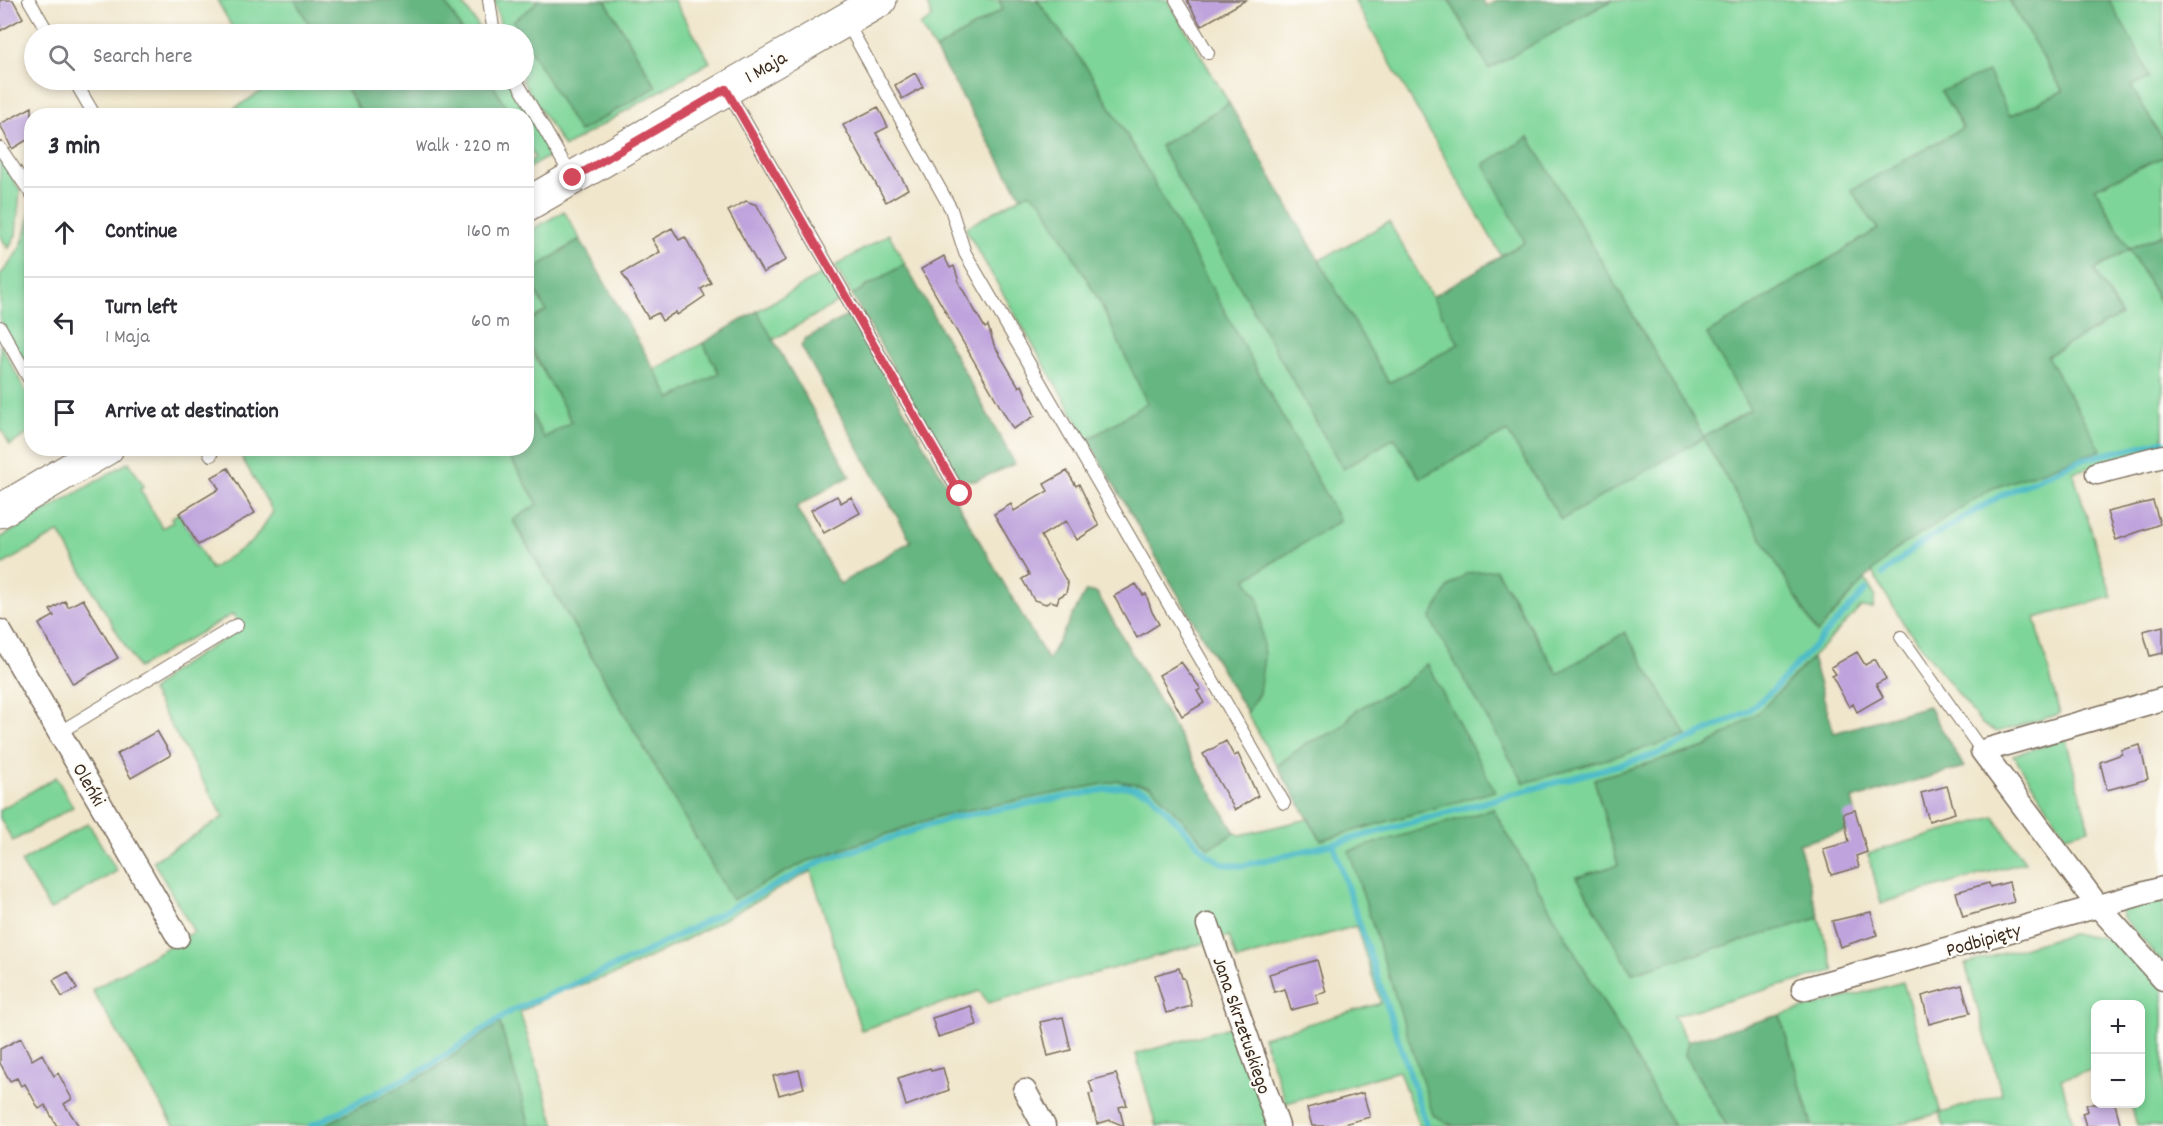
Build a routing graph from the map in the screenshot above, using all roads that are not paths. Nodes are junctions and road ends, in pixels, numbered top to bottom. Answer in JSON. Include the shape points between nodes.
{"nodes":[{"id":1,"x":29,"y":0,"type":"edge"},
{"id":2,"x":489,"y":0,"type":"edge"},
{"id":3,"x":880,"y":0,"type":"edge"},
{"id":4,"x":1176,"y":0,"type":"edge"},
{"id":5,"x":845,"y":20,"type":"junction"},
{"id":6,"x":42,"y":24,"type":"edge"},
{"id":7,"x":493,"y":24,"type":"edge"},
{"id":8,"x":1208,"y":53,"type":"dead end"},
{"id":9,"x":726,"y":89,"type":"junction"},
{"id":10,"x":80,"y":90,"type":"edge"},
{"id":11,"x":522,"y":90,"type":"edge"},
{"id":12,"x":90,"y":108,"type":"edge"},
{"id":13,"x":532,"y":108,"type":"edge"},
{"id":14,"x":534,"y":111,"type":"edge"},
{"id":15,"x":0,"y":148,"type":"edge"},
{"id":16,"x":573,"y":178,"type":"junction"},
{"id":17,"x":24,"y":183,"type":"edge"},
{"id":18,"x":534,"y":200,"type":"edge"},
{"id":19,"x":0,"y":327,"type":"edge"},
{"id":20,"x":24,"y":370,"type":"edge"},
{"id":21,"x":88,"y":456,"type":"edge"},
{"id":22,"x":2163,"y":456,"type":"edge"},
{"id":23,"x":2097,"y":473,"type":"dead end"},
{"id":24,"x":960,"y":494,"type":"dead end"},
{"id":25,"x":0,"y":511,"type":"edge"},
{"id":26,"x":237,"y":625,"type":"dead end"},
{"id":27,"x":0,"y":631,"type":"edge"},
{"id":28,"x":1901,"y":637,"type":"dead end"},
{"id":29,"x":2163,"y":699,"type":"edge"},
{"id":30,"x":60,"y":732,"type":"junction"},
{"id":31,"x":1982,"y":751,"type":"junction"},
{"id":32,"x":1284,"y":803,"type":"dead end"},
{"id":33,"x":2163,"y":888,"type":"edge"},
{"id":34,"x":2098,"y":906,"type":"junction"},
{"id":35,"x":1208,"y":925,"type":"dead end"},
{"id":36,"x":178,"y":937,"type":"dead end"},
{"id":37,"x":2163,"y":979,"type":"edge"},
{"id":38,"x":1803,"y":989,"type":"dead end"},
{"id":39,"x":1025,"y":1091,"type":"dead end"},
{"id":40,"x":1044,"y":1126,"type":"edge"},
{"id":41,"x":1278,"y":1126,"type":"edge"}],
"edges":[{"from":1,"to":6,"type":"lane"},
{"from":2,"to":7,"type":"lane"},
{"from":3,"to":5,"type":"main road","name":"1 Maja"},
{"from":4,"to":8,"type":"lane"},
{"from":5,"to":9,"type":"main road","name":"1 Maja"},
{"from":5,"to":32,"type":"lane","via":[[951,209],[965,253]]},
{"from":9,"to":16,"type":"main road","name":"1 Maja"},
{"from":9,"to":24,"type":"lane"},
{"from":10,"to":12,"type":"lane"},
{"from":11,"to":13,"type":"lane"},
{"from":14,"to":16,"type":"lane"},
{"from":15,"to":17,"type":"lane"},
{"from":16,"to":18,"type":"main road","name":"1 Maja"},
{"from":19,"to":20,"type":"lane"},
{"from":21,"to":25,"type":"main road"},
{"from":22,"to":23,"type":"street"},
{"from":26,"to":30,"type":"lane"},
{"from":27,"to":30,"type":"street","name":"Oleńki"},
{"from":28,"to":31,"type":"lane"},
{"from":29,"to":31,"type":"street"},
{"from":30,"to":36,"type":"street","name":"Oleńki"},
{"from":31,"to":34,"type":"street"},
{"from":33,"to":34,"type":"street","name":"Podbipięty"},
{"from":34,"to":37,"type":"street"},
{"from":34,"to":38,"type":"street","name":"Podbipięty"},
{"from":35,"to":41,"type":"street","name":"Jana Skrzetuskiego"},
{"from":39,"to":40,"type":"street"}]}
